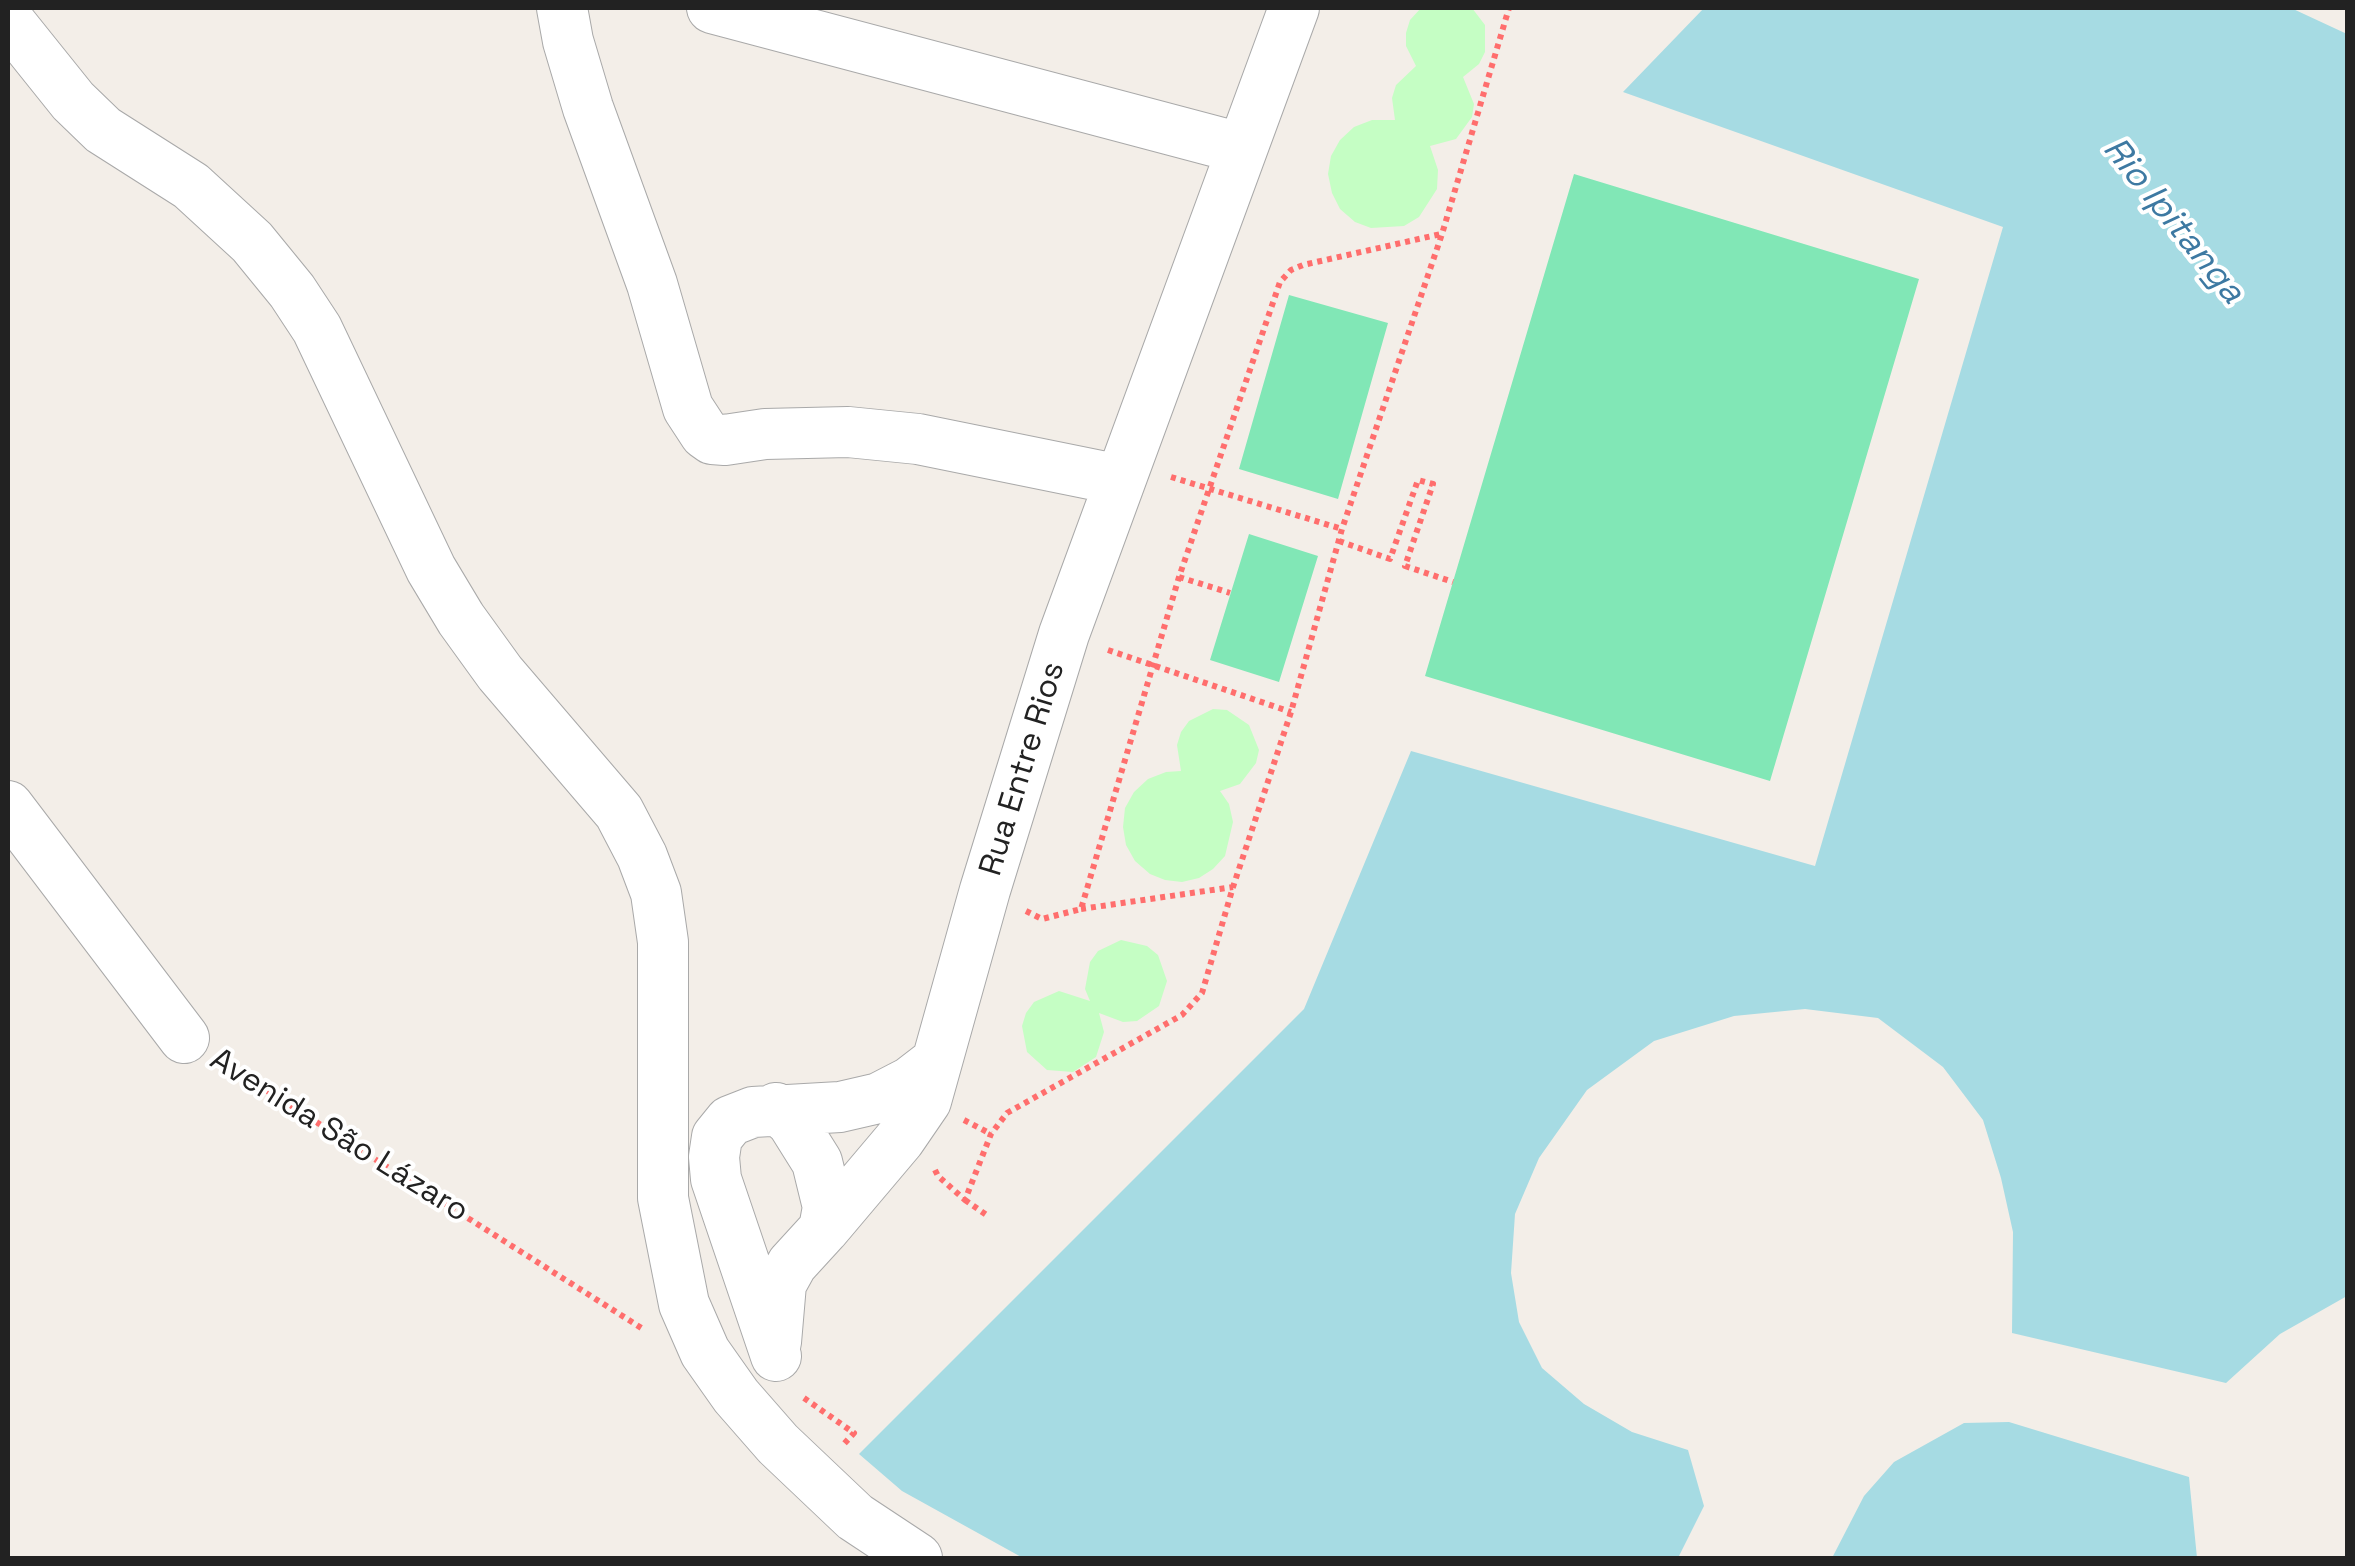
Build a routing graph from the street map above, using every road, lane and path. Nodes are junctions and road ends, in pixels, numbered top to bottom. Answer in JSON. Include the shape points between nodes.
{"nodes":[{"id":1,"x":562,"y":8,"type":"edge"},
{"id":2,"x":712,"y":8,"type":"edge"},
{"id":3,"x":1294,"y":8,"type":"edge"},
{"id":4,"x":1509,"y":8,"type":"edge"},
{"id":5,"x":8,"y":20,"type":"edge"},
{"id":6,"x":1240,"y":148,"type":"junction"},
{"id":7,"x":1442,"y":234,"type":"junction"},
{"id":8,"x":1120,"y":480,"type":"junction"},
{"id":9,"x":1208,"y":489,"type":"junction"},
{"id":10,"x":1342,"y":530,"type":"junction"},
{"id":11,"x":1339,"y":541,"type":"junction"},
{"id":12,"x":1179,"y":577,"type":"junction"},
{"id":13,"x":1453,"y":582,"type":"dead end"},
{"id":14,"x":1230,"y":593,"type":"dead end"},
{"id":15,"x":1153,"y":668,"type":"junction"},
{"id":16,"x":1291,"y":712,"type":"junction"},
{"id":17,"x":8,"y":806,"type":"edge"},
{"id":18,"x":1233,"y":888,"type":"junction"},
{"id":19,"x":1082,"y":909,"type":"junction"},
{"id":20,"x":1042,"y":919,"type":"dead end"},
{"id":21,"x":184,"y":1038,"type":"joint"},
{"id":22,"x":936,"y":1062,"type":"junction"},
{"id":23,"x":776,"y":1108,"type":"junction"},
{"id":24,"x":960,"y":1118,"type":"dead end"},
{"id":25,"x":991,"y":1134,"type":"junction"},
{"id":26,"x":932,"y":1160,"type":"dead end"},
{"id":27,"x":965,"y":1200,"type":"junction"},
{"id":28,"x":988,"y":1216,"type":"dead end"},
{"id":29,"x":824,"y":1229,"type":"junction"},
{"id":30,"x":655,"y":1336,"type":"dead end"},
{"id":31,"x":776,"y":1356,"type":"junction"},
{"id":32,"x":803,"y":1397,"type":"dead end"},
{"id":33,"x":795,"y":1462,"type":"junction"},
{"id":34,"x":917,"y":1558,"type":"edge"}],
"edges":[{"from":1,"to":8,"type":"street","via":[[588,108],[652,284],[688,408],[712,439],[848,432],[918,439]]},
{"from":2,"to":6,"type":"street"},
{"from":3,"to":6,"type":"street","name":"Rua Entre Rios"},
{"from":4,"to":7,"type":"path"},
{"from":5,"to":33,"type":"street","via":[[72,101],[103,130],[191,186],[292,290],[461,618],[619,812],[656,893],[663,942],[664,1198],[684,1304],[705,1352]]},
{"from":6,"to":8,"type":"street","name":"Rua Entre Rios"},
{"from":7,"to":9,"type":"path","via":[[1290,270],[1280,282]]},
{"from":7,"to":10,"type":"path"},
{"from":8,"to":22,"type":"street","name":"Rua Entre Rios","via":[[1064,634]]},
{"from":9,"to":10,"type":"path"},
{"from":9,"to":12,"type":"path"},
{"from":10,"to":11,"type":"path"},
{"from":11,"to":13,"type":"path","via":[[1390,559],[1418,480],[1432,484],[1406,566]]},
{"from":11,"to":16,"type":"path"},
{"from":12,"to":14,"type":"path"},
{"from":12,"to":15,"type":"path"},
{"from":15,"to":16,"type":"path"},
{"from":15,"to":19,"type":"path"},
{"from":16,"to":18,"type":"path"},
{"from":17,"to":21,"type":"street","name":"Avenida São Lázaro"},
{"from":18,"to":19,"type":"path"},
{"from":18,"to":25,"type":"path","via":[[1202,993],[1182,1016],[1007,1112]]},
{"from":19,"to":20,"type":"path"},
{"from":21,"to":30,"type":"path","name":"Avenida São Lázaro"},
{"from":22,"to":23,"type":"street","name":"Rua Entre Rios","via":[[879,1098],[840,1107]]},
{"from":22,"to":29,"type":"street","name":"Rua Entre Rios","via":[[926,1101]]},
{"from":23,"to":29,"type":"street","via":[[817,1162],[828,1206]]},
{"from":23,"to":31,"type":"street","name":"Rua Entre Rios","via":[[730,1122],[717,1137],[714,1157]]},
{"from":24,"to":25,"type":"path"},
{"from":25,"to":27,"type":"path"},
{"from":26,"to":27,"type":"path","via":[[938,1176]]},
{"from":27,"to":28,"type":"path"},
{"from":29,"to":31,"type":"street","name":"Rua Entre Rios","via":[[781,1284]]},
{"from":31,"to":33,"type":"street","name":"Rua Entre Rios"},
{"from":32,"to":33,"type":"path","via":[[854,1433]]},
{"from":33,"to":34,"type":"street","via":[[855,1517]]}]}
